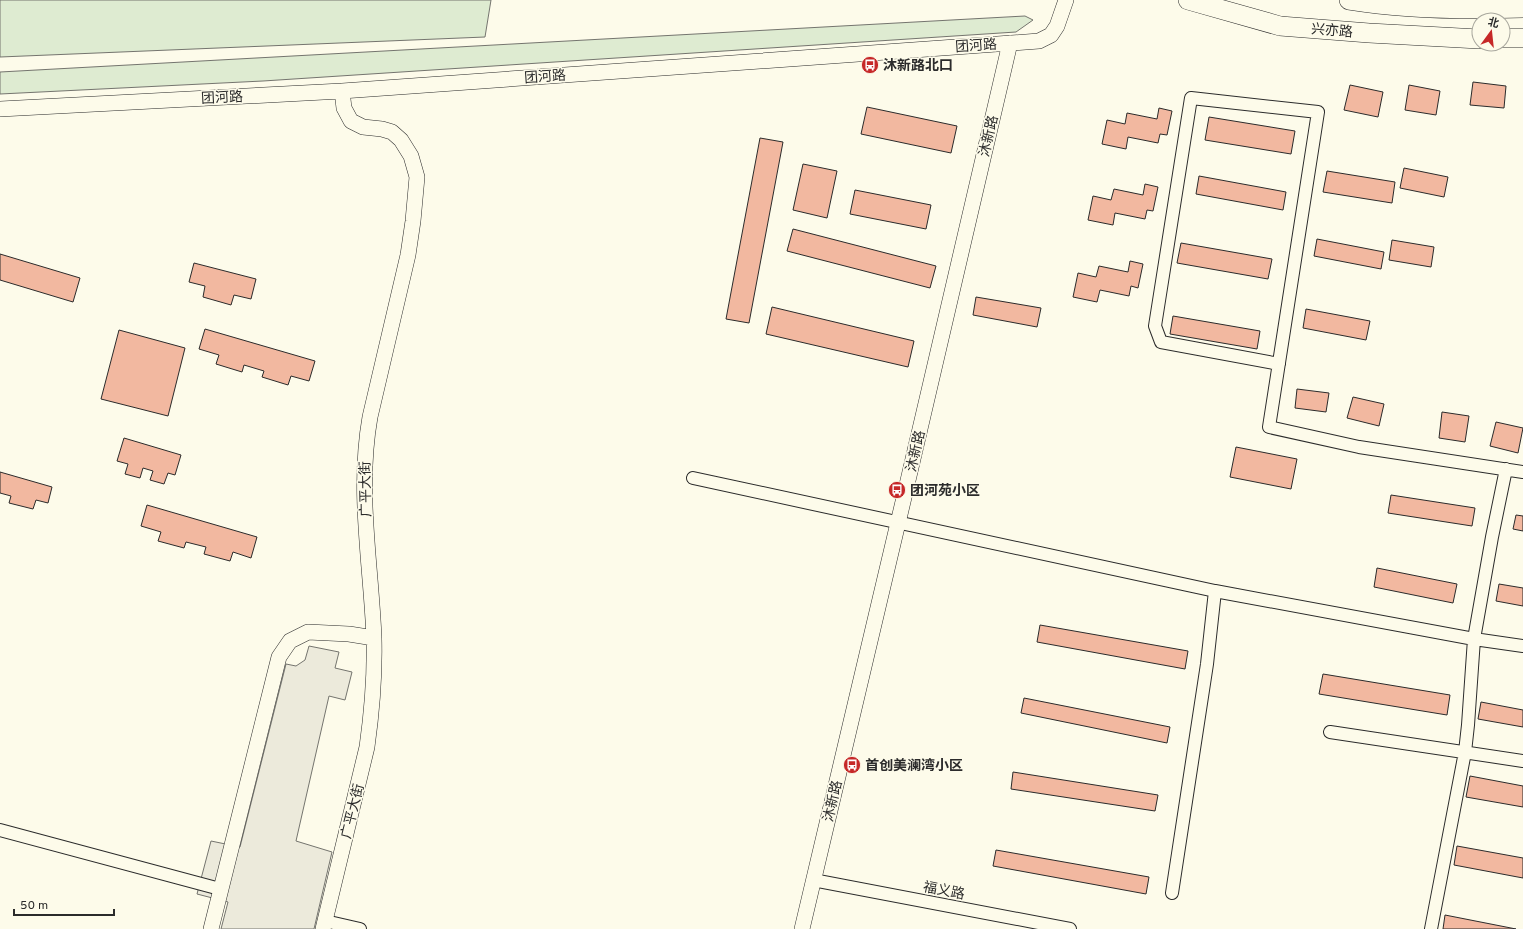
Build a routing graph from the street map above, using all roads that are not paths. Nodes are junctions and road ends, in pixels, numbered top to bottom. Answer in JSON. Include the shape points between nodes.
{"nodes":[{"id":1,"x":1066,"y":0,"type":"edge"},
{"id":2,"x":1188,"y":0,"type":"edge"},
{"id":3,"x":1349,"y":0,"type":"edge"},
{"id":4,"x":1523,"y":8,"type":"edge"},
{"id":5,"x":1511,"y":38,"type":"edge"},
{"id":6,"x":1523,"y":38,"type":"edge"},
{"id":7,"x":1471,"y":39,"type":"edge"},
{"id":8,"x":1010,"y":43,"type":"junction"},
{"id":9,"x":342,"y":91,"type":"junction"},
{"id":10,"x":0,"y":109,"type":"edge"},
{"id":11,"x":1279,"y":364,"type":"junction"},
{"id":12,"x":1506,"y":469,"type":"junction"},
{"id":13,"x":1523,"y":472,"type":"edge"},
{"id":14,"x":693,"y":478,"type":"dead end"},
{"id":15,"x":898,"y":522,"type":"junction"},
{"id":16,"x":1215,"y":591,"type":"junction"},
{"id":17,"x":374,"y":638,"type":"junction"},
{"id":18,"x":1474,"y":639,"type":"junction"},
{"id":19,"x":1523,"y":646,"type":"edge"},
{"id":20,"x":1330,"y":732,"type":"dead end"},
{"id":21,"x":1465,"y":752,"type":"junction"},
{"id":22,"x":1523,"y":760,"type":"edge"},
{"id":23,"x":0,"y":830,"type":"edge"},
{"id":24,"x":814,"y":880,"type":"junction"},
{"id":25,"x":220,"y":889,"type":"junction"},
{"id":26,"x":1172,"y":893,"type":"dead end"},
{"id":27,"x":324,"y":925,"type":"edge"},
{"id":28,"x":210,"y":929,"type":"edge"},
{"id":29,"x":360,"y":929,"type":"edge"},
{"id":30,"x":802,"y":929,"type":"edge"},
{"id":31,"x":1070,"y":929,"type":"edge"},
{"id":32,"x":1431,"y":929,"type":"edge"}],
"edges":[{"from":1,"to":8,"type":"street","name":"团河路","via":[[1051,35],[1039,41]]},
{"from":2,"to":7,"type":"main road","name":"兴亦路","via":[[1280,26]]},
{"from":3,"to":4,"type":"main road","via":[[1474,10]]},
{"from":5,"to":6,"type":"main road"},
{"from":8,"to":9,"type":"street","name":"团河路"},
{"from":8,"to":15,"type":"street","name":"沐新路"},
{"from":9,"to":10,"type":"street","name":"团河路"},
{"from":9,"to":17,"type":"street","name":"广平大街","via":[[344,108],[351,121],[364,127],[392,132],[401,140],[411,156],[417,177],[408,256],[370,417],[364,461]]},
{"from":11,"to":11,"type":"street","via":[[1318,112],[1191,98],[1155,326],[1161,342]]},
{"from":11,"to":12,"type":"street","via":[[1269,427],[1358,448]]},
{"from":12,"to":13,"type":"street"},
{"from":12,"to":18,"type":"street"},
{"from":14,"to":15,"type":"street"},
{"from":15,"to":16,"type":"street"},
{"from":15,"to":24,"type":"street","name":"沐新路"},
{"from":16,"to":18,"type":"street"},
{"from":16,"to":26,"type":"street","via":[[1207,664]]},
{"from":17,"to":25,"type":"street","via":[[308,632],[290,641],[279,657]]},
{"from":17,"to":27,"type":"street","name":"广平大街","via":[[374,681],[367,747]]},
{"from":18,"to":19,"type":"street"},
{"from":18,"to":21,"type":"street"},
{"from":20,"to":21,"type":"street"},
{"from":21,"to":22,"type":"street"},
{"from":21,"to":32,"type":"street"},
{"from":23,"to":25,"type":"street"},
{"from":24,"to":30,"type":"street","name":"沐新路"},
{"from":24,"to":31,"type":"street","name":"福义路"},
{"from":25,"to":28,"type":"street"},
{"from":27,"to":29,"type":"street"}]}
